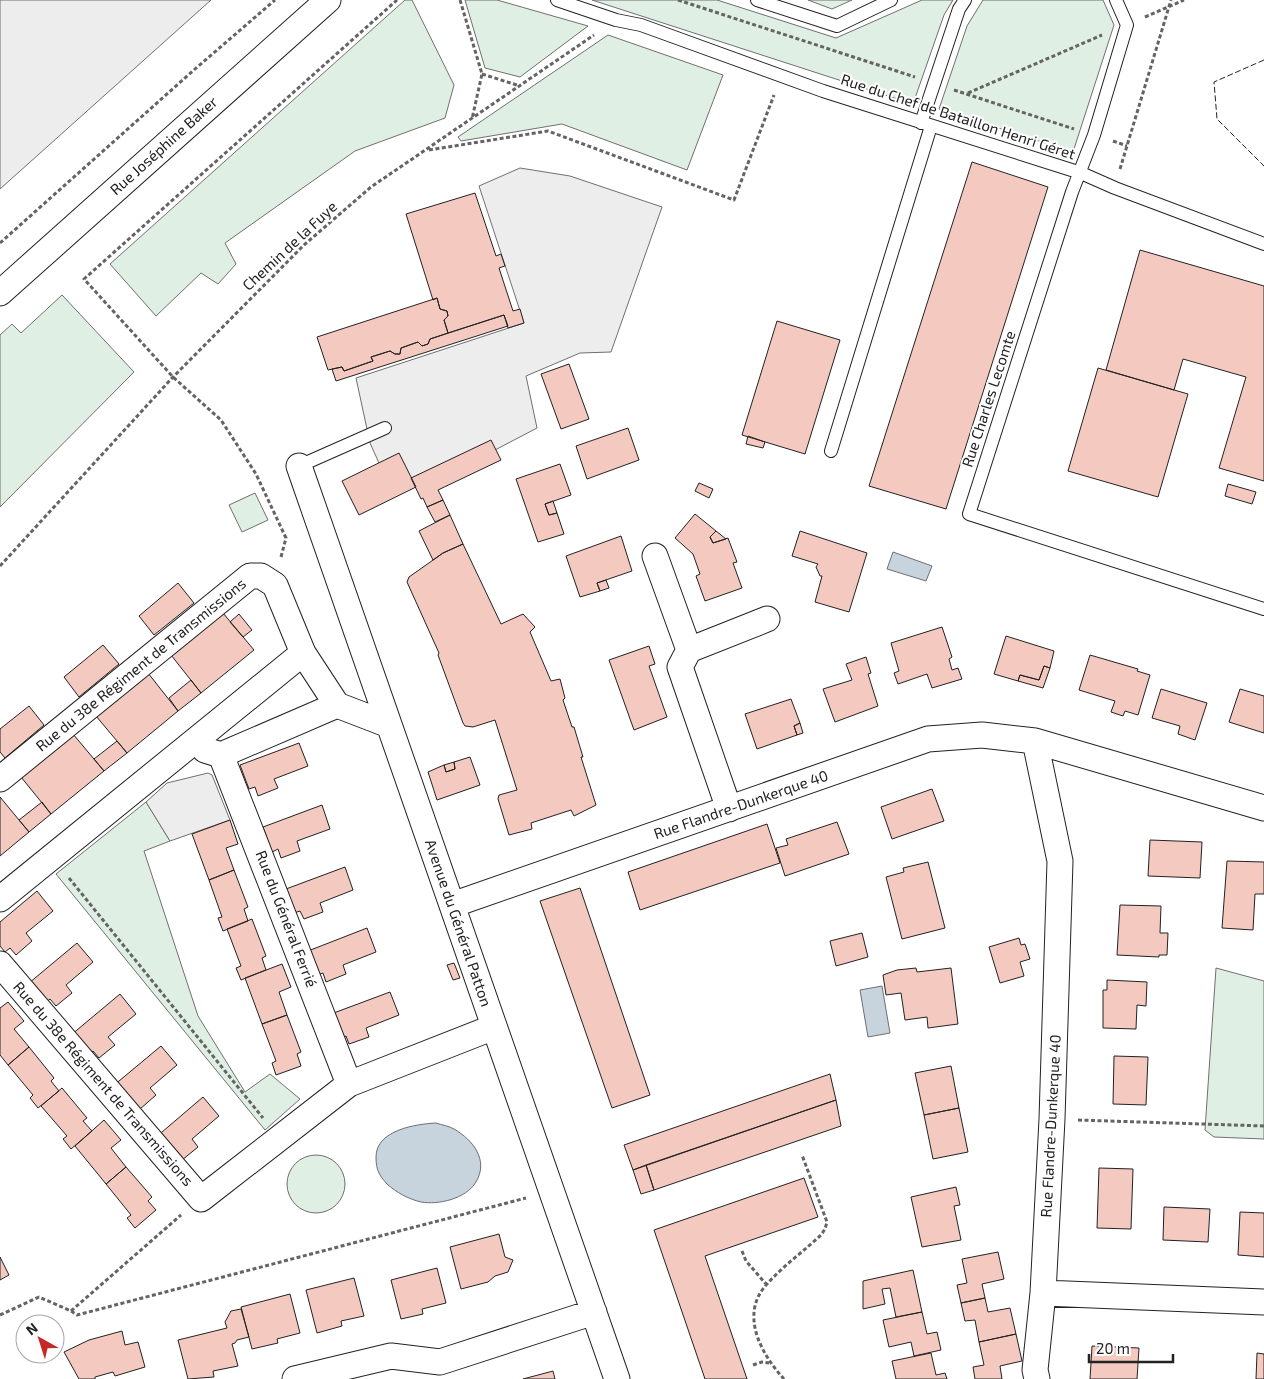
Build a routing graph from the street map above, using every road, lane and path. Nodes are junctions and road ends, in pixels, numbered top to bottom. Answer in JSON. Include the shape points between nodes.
{"nodes":[{"id":1,"x":275,"y":0,"type":"edge"},
{"id":2,"x":328,"y":0,"type":"edge"},
{"id":3,"x":397,"y":0,"type":"edge"},
{"id":4,"x":460,"y":0,"type":"edge"},
{"id":5,"x":557,"y":0,"type":"edge"},
{"id":6,"x":678,"y":0,"type":"edge"},
{"id":7,"x":757,"y":0,"type":"edge"},
{"id":8,"x":891,"y":0,"type":"edge"},
{"id":9,"x":965,"y":0,"type":"edge"},
{"id":10,"x":1116,"y":0,"type":"edge"},
{"id":11,"x":1171,"y":0,"type":"edge"},
{"id":12,"x":1184,"y":0,"type":"edge"},
{"id":13,"x":1169,"y":6,"type":"junction"},
{"id":14,"x":616,"y":20,"type":"junction"},
{"id":15,"x":1127,"y":24,"type":"junction"},
{"id":16,"x":482,"y":74,"type":"junction"},
{"id":17,"x":781,"y":76,"type":"junction"},
{"id":18,"x":934,"y":83,"type":"junction"},
{"id":19,"x":520,"y":86,"type":"junction"},
{"id":20,"x":968,"y":93,"type":"junction"},
{"id":21,"x":471,"y":119,"type":"junction"},
{"id":22,"x":926,"y":125,"type":"junction"},
{"id":23,"x":1094,"y":135,"type":"junction"},
{"id":24,"x":1127,"y":146,"type":"junction"},
{"id":25,"x":426,"y":151,"type":"junction"},
{"id":26,"x":1081,"y":173,"type":"junction"},
{"id":27,"x":1115,"y":188,"type":"junction"},
{"id":28,"x":0,"y":243,"type":"edge"},
{"id":29,"x":1264,"y":244,"type":"edge"},
{"id":30,"x":0,"y":293,"type":"edge"},
{"id":31,"x":173,"y":377,"type":"junction"},
{"id":32,"x":385,"y":428,"type":"dead end"},
{"id":33,"x":831,"y":450,"type":"dead end"},
{"id":34,"x":300,"y":466,"type":"joint"},
{"id":35,"x":655,"y":556,"type":"dead end"},
{"id":36,"x":0,"y":566,"type":"edge"},
{"id":37,"x":275,"y":585,"type":"junction"},
{"id":38,"x":1264,"y":609,"type":"edge"},
{"id":39,"x":767,"y":619,"type":"dead end"},
{"id":40,"x":689,"y":650,"type":"junction"},
{"id":41,"x":303,"y":653,"type":"junction"},
{"id":42,"x":337,"y":706,"type":"junction"},
{"id":43,"x":389,"y":725,"type":"junction"},
{"id":44,"x":1035,"y":741,"type":"junction"},
{"id":45,"x":188,"y":746,"type":"junction"},
{"id":46,"x":221,"y":755,"type":"junction"},
{"id":47,"x":0,"y":779,"type":"edge"},
{"id":48,"x":1264,"y":808,"type":"edge"},
{"id":49,"x":729,"y":809,"type":"junction"},
{"id":50,"x":52,"y":857,"type":"junction"},
{"id":51,"x":0,"y":899,"type":"edge"},
{"id":52,"x":452,"y":905,"type":"junction"},
{"id":53,"x":0,"y":964,"type":"edge"},
{"id":54,"x":494,"y":1027,"type":"junction"},
{"id":55,"x":349,"y":1084,"type":"junction"},
{"id":56,"x":1052,"y":1119,"type":"junction"},
{"id":57,"x":1264,"y":1126,"type":"edge"},
{"id":58,"x":279,"y":1138,"type":"junction"},
{"id":59,"x":802,"y":1155,"type":"dead end"},
{"id":60,"x":551,"y":1192,"type":"junction"},
{"id":61,"x":200,"y":1199,"type":"junction"},
{"id":62,"x":742,"y":1251,"type":"dead end"},
{"id":63,"x":766,"y":1284,"type":"junction"},
{"id":64,"x":1043,"y":1293,"type":"junction"},
{"id":65,"x":1264,"y":1302,"type":"edge"},
{"id":66,"x":71,"y":1311,"type":"junction"},
{"id":67,"x":594,"y":1312,"type":"junction"},
{"id":68,"x":0,"y":1315,"type":"edge"},
{"id":69,"x":770,"y":1363,"type":"junction"},
{"id":70,"x":753,"y":1365,"type":"dead end"},
{"id":71,"x":295,"y":1379,"type":"edge"},
{"id":72,"x":617,"y":1379,"type":"edge"},
{"id":73,"x":784,"y":1379,"type":"edge"},
{"id":74,"x":1037,"y":1379,"type":"edge"}],
"edges":[{"from":1,"to":28,"type":"path"},
{"from":2,"to":30,"type":"street","name":"Rue Joséphine Baker"},
{"from":3,"to":31,"type":"path","via":[[84,279]]},
{"from":4,"to":16,"type":"path"},
{"from":5,"to":14,"type":"lane","name":"Rue du Chef de Bataillon Henri Géret"},
{"from":6,"to":18,"type":"path"},
{"from":7,"to":8,"type":"lane","via":[[837,26]]},
{"from":9,"to":18,"type":"lane"},
{"from":10,"to":15,"type":"lane"},
{"from":11,"to":13,"type":"path"},
{"from":12,"to":13,"type":"path"},
{"from":13,"to":15,"type":"path"},
{"from":13,"to":24,"type":"path"},
{"from":14,"to":17,"type":"lane","name":"Rue du Chef de Bataillon Henri Géret","via":[[642,25]]},
{"from":14,"to":19,"type":"path","name":"Chemin de la Fuye"},
{"from":15,"to":20,"type":"path"},
{"from":15,"to":23,"type":"lane","name":"Rue Charles Lecomte"},
{"from":16,"to":19,"type":"path"},
{"from":16,"to":21,"type":"path"},
{"from":17,"to":22,"type":"lane","name":"Rue du Chef de Bataillon Henri Géret"},
{"from":17,"to":25,"type":"path","via":[[734,200],[548,131]]},
{"from":18,"to":20,"type":"path"},
{"from":18,"to":22,"type":"lane"},
{"from":19,"to":21,"type":"path","name":"Chemin de la Fuye"},
{"from":20,"to":23,"type":"path"},
{"from":21,"to":25,"type":"path","name":"Chemin de la Fuye"},
{"from":22,"to":26,"type":"lane","name":"Rue du Chef de Bataillon Henri Géret"},
{"from":22,"to":33,"type":"lane"},
{"from":23,"to":24,"type":"path"},
{"from":23,"to":26,"type":"lane","name":"Rue Charles Lecomte"},
{"from":24,"to":27,"type":"path"},
{"from":25,"to":31,"type":"path","name":"Chemin de la Fuye","via":[[372,187],[304,245]]},
{"from":26,"to":27,"type":"lane","name":"Rue du Chef de Bataillon Henri Géret"},
{"from":26,"to":38,"type":"lane","name":"Rue Charles Lecomte","via":[[1072,192],[969,514]]},
{"from":27,"to":29,"type":"lane","name":"Rue du Chef de Bataillon Henri Géret"},
{"from":31,"to":36,"type":"path","name":"Chemin de la Fuye"},
{"from":31,"to":37,"type":"path","via":[[222,420],[256,474],[286,538]]},
{"from":32,"to":34,"type":"lane"},
{"from":34,"to":43,"type":"street","name":"Avenue du Général Patton"},
{"from":35,"to":40,"type":"street"},
{"from":37,"to":41,"type":"street"},
{"from":37,"to":47,"type":"street","name":"Rue du 38e Régiment de Transmissions","via":[[261,576],[250,576]]},
{"from":39,"to":40,"type":"street"},
{"from":40,"to":49,"type":"street","via":[[680,667]]},
{"from":41,"to":42,"type":"street"},
{"from":41,"to":45,"type":"street"},
{"from":42,"to":43,"type":"street"},
{"from":42,"to":46,"type":"street"},
{"from":43,"to":52,"type":"street","name":"Avenue du Général Patton"},
{"from":44,"to":48,"type":"street","name":"Rue Flandre-Dunkerque 40"},
{"from":44,"to":49,"type":"street","name":"Rue Flandre-Dunkerque 40","via":[[982,735],[928,739]]},
{"from":44,"to":56,"type":"street","name":"Rue Flandre-Dunkerque 40","via":[[1060,861]]},
{"from":45,"to":46,"type":"street"},
{"from":45,"to":50,"type":"street"},
{"from":46,"to":55,"type":"street","name":"Rue du Général Ferrié"},
{"from":49,"to":52,"type":"street","name":"Rue Flandre-Dunkerque 40"},
{"from":50,"to":51,"type":"street"},
{"from":50,"to":58,"type":"path"},
{"from":52,"to":54,"type":"street","name":"Avenue du Général Patton"},
{"from":53,"to":61,"type":"street","name":"Rue du 38e Régiment de Transmissions"},
{"from":54,"to":55,"type":"street","name":"Rue du 38e Régiment de Transmissions"},
{"from":54,"to":60,"type":"street","name":"Avenue du Général Patton"},
{"from":55,"to":58,"type":"street","name":"Rue du 38e Régiment de Transmissions"},
{"from":56,"to":57,"type":"path"},
{"from":56,"to":64,"type":"street","name":"Rue Flandre-Dunkerque 40"},
{"from":58,"to":61,"type":"street","name":"Rue du 38e Régiment de Transmissions"},
{"from":59,"to":63,"type":"path","via":[[827,1222],[821,1235]]},
{"from":60,"to":66,"type":"path","via":[[77,1315]]},
{"from":60,"to":67,"type":"street","name":"Avenue du Général Patton"},
{"from":61,"to":66,"type":"path"},
{"from":62,"to":63,"type":"path","via":[[746,1261]]},
{"from":63,"to":69,"type":"path","via":[[753,1319]]},
{"from":64,"to":65,"type":"street"},
{"from":64,"to":74,"type":"street","name":"Rue Flandre-Dunkerque 40","via":[[1035,1370]]},
{"from":66,"to":68,"type":"path","via":[[39,1297]]},
{"from":67,"to":71,"type":"street","via":[[440,1362],[391,1356]]},
{"from":67,"to":72,"type":"street","name":"Avenue du Général Patton"},
{"from":69,"to":70,"type":"path"},
{"from":69,"to":73,"type":"path"}]}
